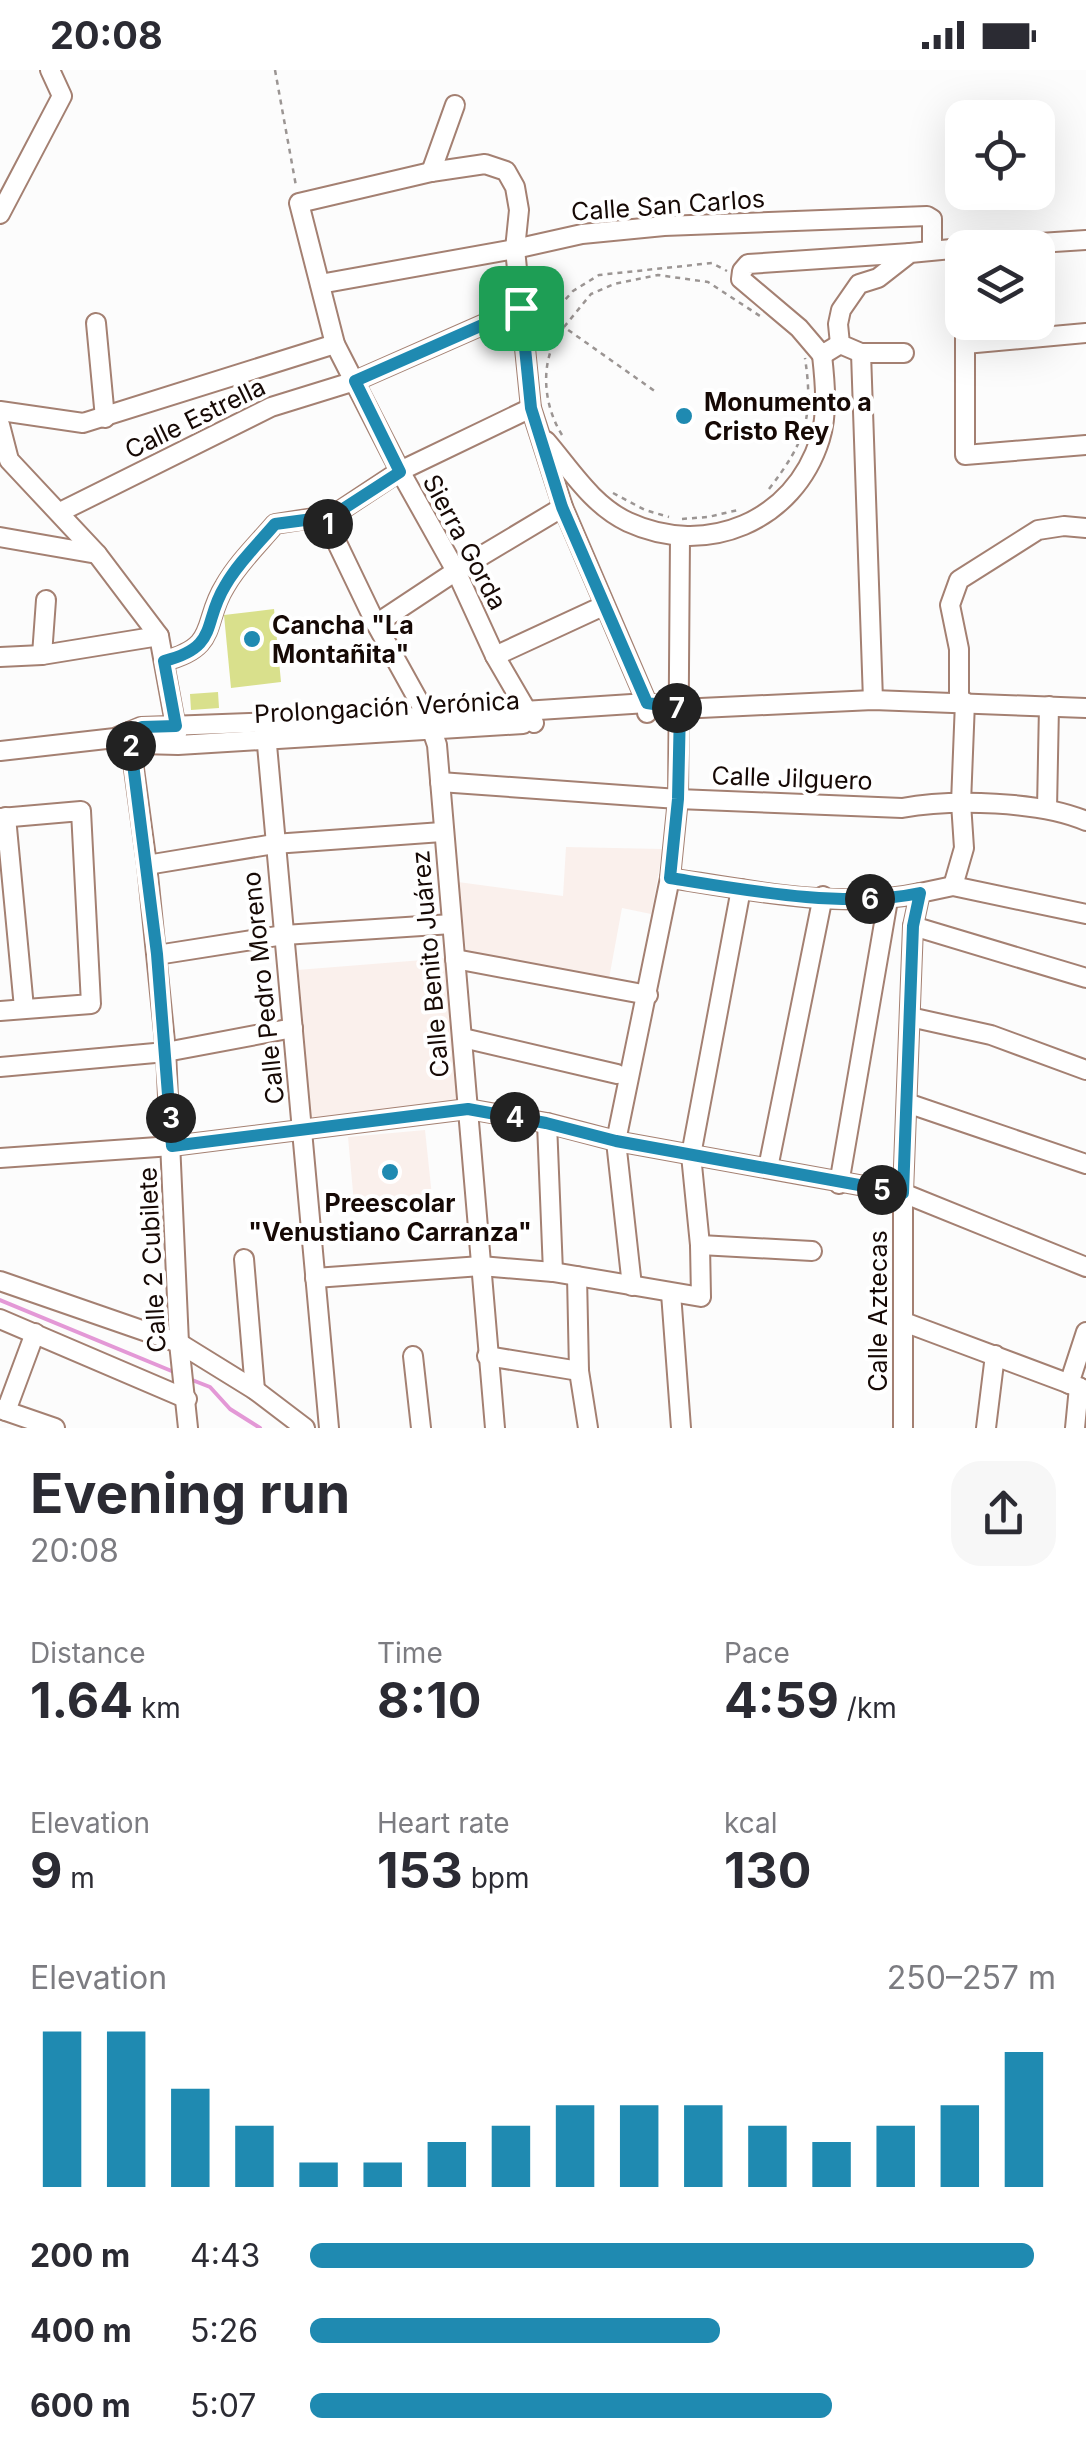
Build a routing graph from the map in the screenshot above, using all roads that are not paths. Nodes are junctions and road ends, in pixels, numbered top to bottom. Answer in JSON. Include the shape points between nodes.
{"nodes":[{"id":1,"x":50,"y":70,"type":"edge"},
{"id":2,"x":456,"y":105,"type":"dead end"},
{"id":3,"x":431,"y":172,"type":"junction"},
{"id":4,"x":0,"y":214,"type":"edge"},
{"id":5,"x":1086,"y":240,"type":"edge"},
{"id":6,"x":1055,"y":242,"type":"edge"},
{"id":7,"x":514,"y":249,"type":"junction"},
{"id":8,"x":945,"y":249,"type":"edge"},
{"id":9,"x":932,"y":250,"type":"junction"},
{"id":10,"x":910,"y":252,"type":"junction"},
{"id":11,"x":320,"y":284,"type":"junction"},
{"id":12,"x":521,"y":308,"type":"junction"},
{"id":13,"x":96,"y":323,"type":"dead end"},
{"id":14,"x":1086,"y":333,"type":"edge"},
{"id":15,"x":965,"y":340,"type":"edge"},
{"id":16,"x":335,"y":344,"type":"junction"},
{"id":17,"x":840,"y":344,"type":"junction"},
{"id":18,"x":965,"y":344,"type":"junction"},
{"id":19,"x":861,"y":352,"type":"junction"},
{"id":20,"x":904,"y":353,"type":"dead end"},
{"id":21,"x":813,"y":355,"type":"junction"},
{"id":22,"x":355,"y":381,"type":"junction"},
{"id":23,"x":531,"y":408,"type":"junction"},
{"id":24,"x":0,"y":411,"type":"edge"},
{"id":25,"x":105,"y":418,"type":"junction"},
{"id":26,"x":0,"y":425,"type":"edge"},
{"id":27,"x":539,"y":433,"type":"junction"},
{"id":28,"x":1086,"y":445,"type":"edge"},
{"id":29,"x":400,"y":472,"type":"junction"},
{"id":30,"x":562,"y":507,"type":"junction"},
{"id":31,"x":60,"y":512,"type":"junction"},
{"id":32,"x":328,"y":523,"type":"junction"},
{"id":33,"x":1086,"y":528,"type":"edge"},
{"id":34,"x":0,"y":537,"type":"edge"},
{"id":35,"x":680,"y":537,"type":"junction"},
{"id":36,"x":97,"y":554,"type":"junction"},
{"id":37,"x":456,"y":570,"type":"junction"},
{"id":38,"x":46,"y":600,"type":"dead end"},
{"id":39,"x":603,"y":606,"type":"junction"},
{"id":40,"x":376,"y":624,"type":"junction"},
{"id":41,"x":159,"y":636,"type":"junction"},
{"id":42,"x":42,"y":655,"type":"junction"},
{"id":43,"x":495,"y":656,"type":"junction"},
{"id":44,"x":0,"y":657,"type":"edge"},
{"id":45,"x":164,"y":661,"type":"junction"},
{"id":46,"x":874,"y":700,"type":"junction"},
{"id":47,"x":962,"y":702,"type":"junction"},
{"id":48,"x":1048,"y":706,"type":"junction"},
{"id":49,"x":659,"y":708,"type":"junction"},
{"id":50,"x":1086,"y":708,"type":"edge"},
{"id":51,"x":532,"y":717,"type":"junction"},
{"id":52,"x":430,"y":722,"type":"junction"},
{"id":53,"x":266,"y":731,"type":"junction"},
{"id":54,"x":177,"y":735,"type":"junction"},
{"id":55,"x":125,"y":737,"type":"junction"},
{"id":56,"x":0,"y":751,"type":"edge"},
{"id":57,"x":440,"y":782,"type":"junction"},
{"id":58,"x":678,"y":799,"type":"junction"},
{"id":59,"x":961,"y":803,"type":"junction"},
{"id":60,"x":1047,"y":809,"type":"junction"},
{"id":61,"x":3,"y":818,"type":"edge"},
{"id":62,"x":1086,"y":820,"type":"edge"},
{"id":63,"x":442,"y":832,"type":"junction"},
{"id":64,"x":274,"y":844,"type":"junction"},
{"id":65,"x":148,"y":865,"type":"junction"},
{"id":66,"x":670,"y":878,"type":"junction"},
{"id":67,"x":953,"y":886,"type":"junction"},
{"id":68,"x":741,"y":890,"type":"junction"},
{"id":69,"x":920,"y":893,"type":"junction"},
{"id":70,"x":823,"y":896,"type":"junction"},
{"id":71,"x":888,"y":900,"type":"junction"},
{"id":72,"x":1086,"y":914,"type":"edge"},
{"id":73,"x":452,"y":924,"type":"junction"},
{"id":74,"x":913,"y":926,"type":"junction"},
{"id":75,"x":284,"y":935,"type":"junction"},
{"id":76,"x":157,"y":954,"type":"junction"},
{"id":77,"x":456,"y":959,"type":"junction"},
{"id":78,"x":1086,"y":978,"type":"edge"},
{"id":79,"x":648,"y":996,"type":"junction"},
{"id":80,"x":24,"y":1008,"type":"junction"},
{"id":81,"x":0,"y":1011,"type":"edge"},
{"id":82,"x":910,"y":1017,"type":"junction"},
{"id":83,"x":293,"y":1028,"type":"junction"},
{"id":84,"x":463,"y":1038,"type":"junction"},
{"id":85,"x":166,"y":1052,"type":"junction"},
{"id":86,"x":0,"y":1067,"type":"edge"},
{"id":87,"x":1086,"y":1067,"type":"edge"},
{"id":88,"x":616,"y":1074,"type":"dead end"},
{"id":89,"x":908,"y":1103,"type":"junction"},
{"id":90,"x":468,"y":1109,"type":"junction"},
{"id":91,"x":546,"y":1123,"type":"junction"},
{"id":92,"x":302,"y":1127,"type":"junction"},
{"id":93,"x":616,"y":1141,"type":"junction"},
{"id":94,"x":172,"y":1146,"type":"junction"},
{"id":95,"x":691,"y":1155,"type":"junction"},
{"id":96,"x":0,"y":1158,"type":"edge"},
{"id":97,"x":1086,"y":1164,"type":"edge"},
{"id":98,"x":768,"y":1168,"type":"junction"},
{"id":99,"x":839,"y":1184,"type":"junction"},
{"id":100,"x":903,"y":1193,"type":"junction"},
{"id":101,"x":700,"y":1245,"type":"junction"},
{"id":102,"x":812,"y":1251,"type":"dead end"},
{"id":103,"x":244,"y":1259,"type":"dead end"},
{"id":104,"x":481,"y":1266,"type":"junction"},
{"id":105,"x":1086,"y":1267,"type":"edge"},
{"id":106,"x":553,"y":1272,"type":"junction"},
{"id":107,"x":576,"y":1276,"type":"junction"},
{"id":108,"x":315,"y":1278,"type":"junction"},
{"id":109,"x":0,"y":1281,"type":"edge"},
{"id":110,"x":632,"y":1286,"type":"junction"},
{"id":111,"x":672,"y":1293,"type":"junction"},
{"id":112,"x":0,"y":1319,"type":"edge"},
{"id":113,"x":904,"y":1322,"type":"junction"},
{"id":114,"x":1086,"y":1332,"type":"edge"},
{"id":115,"x":35,"y":1333,"type":"junction"},
{"id":116,"x":179,"y":1344,"type":"junction"},
{"id":117,"x":996,"y":1355,"type":"junction"},
{"id":118,"x":413,"y":1356,"type":"dead end"},
{"id":119,"x":488,"y":1356,"type":"junction"},
{"id":120,"x":579,"y":1371,"type":"junction"},
{"id":121,"x":1078,"y":1387,"type":"edge"},
{"id":122,"x":255,"y":1390,"type":"junction"},
{"id":123,"x":186,"y":1393,"type":"junction"},
{"id":124,"x":3,"y":1410,"type":"edge"},
{"id":125,"x":488,"y":1427,"type":"edge"},
{"id":126,"x":55,"y":1428,"type":"edge"},
{"id":127,"x":188,"y":1428,"type":"edge"},
{"id":128,"x":306,"y":1428,"type":"edge"},
{"id":129,"x":329,"y":1428,"type":"edge"},
{"id":130,"x":421,"y":1428,"type":"edge"},
{"id":131,"x":588,"y":1428,"type":"edge"},
{"id":132,"x":681,"y":1428,"type":"edge"},
{"id":133,"x":902,"y":1428,"type":"edge"},
{"id":134,"x":986,"y":1428,"type":"edge"},
{"id":135,"x":1075,"y":1428,"type":"edge"}],
"edges":[{"from":1,"to":4,"type":"street","via":[[62,96]]},
{"from":2,"to":3,"type":"street"},
{"from":3,"to":7,"type":"street","via":[[485,164],[506,171],[519,210]]},
{"from":3,"to":11,"type":"street","name":"Sierra Gorda","via":[[300,203]]},
{"from":5,"to":6,"type":"street"},
{"from":7,"to":9,"type":"street","name":"Calle San Carlos","via":[[664,226],[927,216]]},
{"from":7,"to":11,"type":"street","name":"Calle San Carlos"},
{"from":7,"to":12,"type":"street"},
{"from":8,"to":9,"type":"street"},
{"from":9,"to":10,"type":"street"},
{"from":10,"to":17,"type":"street","via":[[878,278],[859,284],[841,310]]},
{"from":10,"to":21,"type":"street","via":[[748,264],[741,279],[799,328]]},
{"from":11,"to":16,"type":"street","name":"Sierra Gorda"},
{"from":12,"to":22,"type":"street","name":"Calle Estrella"},
{"from":12,"to":23,"type":"street"},
{"from":13,"to":25,"type":"street"},
{"from":14,"to":18,"type":"street"},
{"from":15,"to":18,"type":"street"},
{"from":16,"to":22,"type":"street","name":"Sierra Gorda"},
{"from":16,"to":25,"type":"street"},
{"from":17,"to":19,"type":"street"},
{"from":17,"to":21,"type":"street"},
{"from":18,"to":28,"type":"street","via":[[966,455]]},
{"from":19,"to":20,"type":"street"},
{"from":19,"to":46,"type":"street"},
{"from":21,"to":35,"type":"street","via":[[826,389],[820,438],[794,492],[769,513],[721,534]]},
{"from":22,"to":29,"type":"street","name":"Sierra Gorda"},
{"from":22,"to":31,"type":"street","name":"Calle Estrella","via":[[271,407]]},
{"from":23,"to":27,"type":"street"},
{"from":23,"to":29,"type":"street"},
{"from":24,"to":25,"type":"street","via":[[83,423]]},
{"from":26,"to":31,"type":"street","via":[[10,460]]},
{"from":27,"to":30,"type":"street"},
{"from":27,"to":35,"type":"street","via":[[582,488],[627,522]]},
{"from":29,"to":32,"type":"street"},
{"from":29,"to":37,"type":"street","name":"Sierra Gorda"},
{"from":30,"to":37,"type":"street"},
{"from":30,"to":39,"type":"street"},
{"from":31,"to":36,"type":"street"},
{"from":32,"to":40,"type":"street","name":"Calle Benito Juárez"},
{"from":32,"to":45,"type":"street","via":[[320,518],[275,524],[221,592],[202,641]]},
{"from":33,"to":47,"type":"street","via":[[1038,530],[958,580],[950,604]]},
{"from":34,"to":36,"type":"street"},
{"from":35,"to":49,"type":"street"},
{"from":36,"to":41,"type":"street"},
{"from":37,"to":40,"type":"street"},
{"from":37,"to":43,"type":"street","name":"Sierra Gorda"},
{"from":38,"to":42,"type":"street"},
{"from":39,"to":43,"type":"street"},
{"from":39,"to":49,"type":"street"},
{"from":40,"to":52,"type":"street","name":"Calle Benito Juárez"},
{"from":41,"to":42,"type":"street"},
{"from":41,"to":45,"type":"street"},
{"from":42,"to":44,"type":"street"},
{"from":43,"to":51,"type":"street","name":"Sierra Gorda"},
{"from":45,"to":54,"type":"street"},
{"from":46,"to":47,"type":"street","name":"Prolongación Verónica"},
{"from":46,"to":49,"type":"street","name":"Prolongación Verónica"},
{"from":47,"to":48,"type":"street","name":"Prolongación Verónica"},
{"from":47,"to":59,"type":"street"},
{"from":48,"to":50,"type":"street","name":"Prolongación Verónica"},
{"from":48,"to":60,"type":"street"},
{"from":49,"to":51,"type":"street","name":"Prolongación Verónica"},
{"from":49,"to":58,"type":"street"},
{"from":51,"to":52,"type":"street","name":"Prolongación Verónica"},
{"from":52,"to":53,"type":"street","name":"Prolongación Verónica"},
{"from":52,"to":57,"type":"street","name":"Calle Benito Juárez"},
{"from":53,"to":54,"type":"street","name":"Prolongación Verónica"},
{"from":53,"to":64,"type":"street","name":"Calle Pedro Moreno"},
{"from":54,"to":55,"type":"street","name":"Prolongación Verónica","via":[[142,727]]},
{"from":55,"to":56,"type":"street","name":"Prolongación Verónica"},
{"from":55,"to":65,"type":"street","name":"Calle 2 Cubilete"},
{"from":57,"to":58,"type":"street","name":"Calle Jilguero"},
{"from":57,"to":63,"type":"street","name":"Calle Benito Juárez"},
{"from":58,"to":59,"type":"street","name":"Calle Jilguero","via":[[902,808]]},
{"from":58,"to":66,"type":"street"},
{"from":59,"to":60,"type":"street"},
{"from":59,"to":67,"type":"street","via":[[964,848]]},
{"from":60,"to":62,"type":"street"},
{"from":61,"to":80,"type":"street"},
{"from":61,"to":80,"type":"street","via":[[81,811],[91,1004]]},
{"from":63,"to":64,"type":"street"},
{"from":63,"to":73,"type":"street","name":"Calle Benito Juárez"},
{"from":64,"to":65,"type":"street"},
{"from":64,"to":75,"type":"street","name":"Calle Pedro Moreno"},
{"from":65,"to":76,"type":"street","name":"Calle 2 Cubilete"},
{"from":66,"to":68,"type":"street"},
{"from":66,"to":79,"type":"street"},
{"from":67,"to":69,"type":"street"},
{"from":67,"to":72,"type":"street"},
{"from":68,"to":70,"type":"street"},
{"from":68,"to":95,"type":"street"},
{"from":69,"to":71,"type":"street"},
{"from":69,"to":74,"type":"street","name":"Calle Aztecas"},
{"from":70,"to":71,"type":"street"},
{"from":70,"to":98,"type":"street"},
{"from":71,"to":99,"type":"street"},
{"from":73,"to":75,"type":"street"},
{"from":73,"to":77,"type":"street","name":"Calle Benito Juárez"},
{"from":74,"to":78,"type":"street"},
{"from":74,"to":82,"type":"street","name":"Calle Aztecas"},
{"from":75,"to":76,"type":"street"},
{"from":75,"to":83,"type":"street","name":"Calle Pedro Moreno"},
{"from":76,"to":85,"type":"street","name":"Calle 2 Cubilete"},
{"from":77,"to":79,"type":"street"},
{"from":77,"to":84,"type":"street","name":"Calle Benito Juárez"},
{"from":79,"to":93,"type":"street"},
{"from":80,"to":81,"type":"street"},
{"from":82,"to":87,"type":"street"},
{"from":82,"to":89,"type":"street","name":"Calle Aztecas"},
{"from":83,"to":85,"type":"street"},
{"from":83,"to":92,"type":"street","name":"Calle Pedro Moreno"},
{"from":84,"to":88,"type":"street"},
{"from":84,"to":90,"type":"street","name":"Calle Benito Juárez"},
{"from":85,"to":86,"type":"street"},
{"from":85,"to":94,"type":"street","name":"Calle 2 Cubilete"},
{"from":89,"to":97,"type":"street"},
{"from":89,"to":100,"type":"street","name":"Calle Aztecas"},
{"from":90,"to":91,"type":"street"},
{"from":90,"to":92,"type":"street"},
{"from":90,"to":104,"type":"street","name":"Calle Benito Juárez"},
{"from":91,"to":93,"type":"street"},
{"from":91,"to":106,"type":"street"},
{"from":92,"to":94,"type":"street"},
{"from":92,"to":108,"type":"street","name":"Calle Pedro Moreno"},
{"from":93,"to":95,"type":"street"},
{"from":93,"to":110,"type":"street"},
{"from":94,"to":96,"type":"street"},
{"from":94,"to":116,"type":"street","name":"Calle 2 Cubilete"},
{"from":95,"to":98,"type":"street"},
{"from":95,"to":101,"type":"street"},
{"from":98,"to":99,"type":"street"},
{"from":99,"to":100,"type":"street"},
{"from":100,"to":105,"type":"street"},
{"from":100,"to":113,"type":"street","name":"Calle Aztecas"},
{"from":101,"to":102,"type":"street"},
{"from":101,"to":111,"type":"street","via":[[701,1297]]},
{"from":103,"to":122,"type":"street"},
{"from":104,"to":106,"type":"street"},
{"from":104,"to":108,"type":"street"},
{"from":104,"to":119,"type":"street","name":"Calle Benito Juárez"},
{"from":106,"to":107,"type":"street"},
{"from":107,"to":110,"type":"street"},
{"from":107,"to":120,"type":"street"},
{"from":108,"to":129,"type":"street","name":"Calle Pedro Moreno"},
{"from":109,"to":116,"type":"street"},
{"from":110,"to":111,"type":"street"},
{"from":111,"to":132,"type":"street"},
{"from":112,"to":115,"type":"street"},
{"from":113,"to":117,"type":"street"},
{"from":113,"to":133,"type":"street","name":"Calle Aztecas"},
{"from":114,"to":121,"type":"street"},
{"from":115,"to":123,"type":"street"},
{"from":115,"to":124,"type":"street"},
{"from":116,"to":122,"type":"street"},
{"from":116,"to":123,"type":"street","name":"Calle 2 Cubilete"},
{"from":117,"to":121,"type":"street"},
{"from":117,"to":134,"type":"street"},
{"from":118,"to":130,"type":"street"},
{"from":119,"to":120,"type":"street"},
{"from":119,"to":125,"type":"street","name":"Calle Benito Juárez"},
{"from":120,"to":131,"type":"street"},
{"from":121,"to":135,"type":"street"},
{"from":122,"to":128,"type":"street"},
{"from":123,"to":127,"type":"street","name":"Calle 2 Cubilete"},
{"from":124,"to":126,"type":"street"}]}
